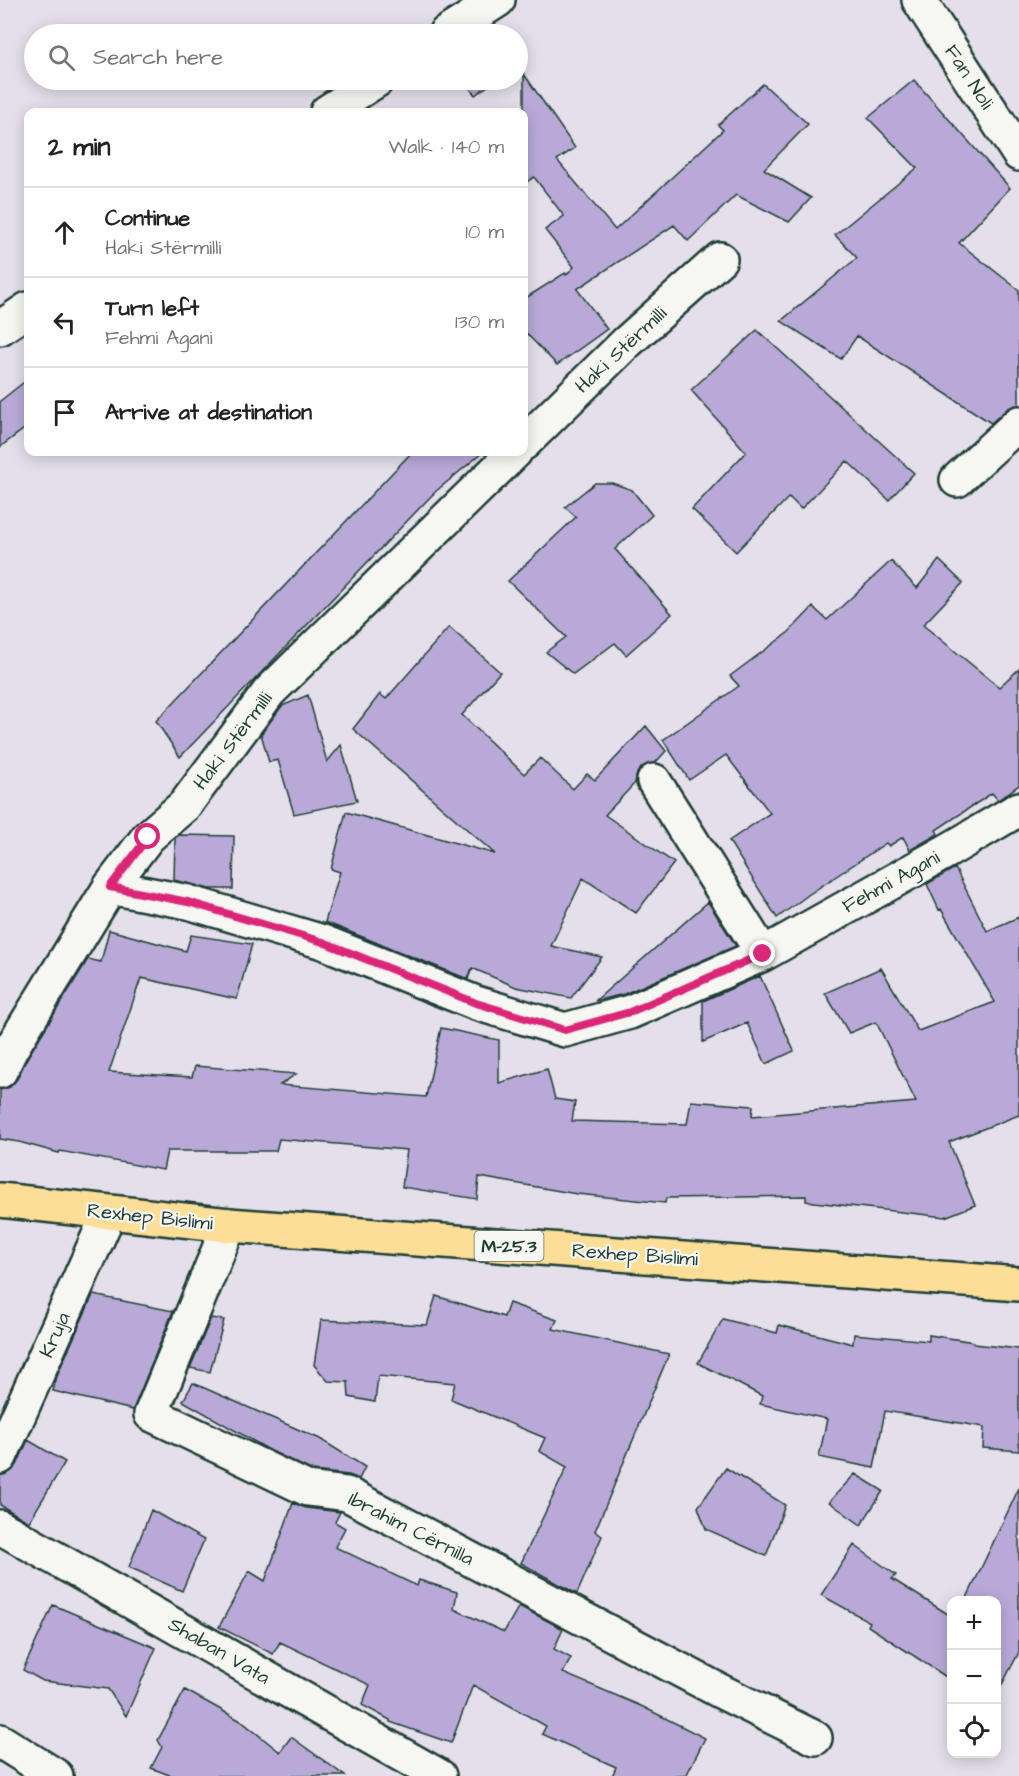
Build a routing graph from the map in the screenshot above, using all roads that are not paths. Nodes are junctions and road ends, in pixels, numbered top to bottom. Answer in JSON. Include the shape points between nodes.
{"nodes":[{"id":1,"x":498,"y":0,"type":"edge"},
{"id":2,"x":919,"y":0,"type":"edge"},
{"id":3,"x":461,"y":24,"type":"edge"},
{"id":4,"x":361,"y":90,"type":"edge"},
{"id":5,"x":333,"y":108,"type":"edge"},
{"id":6,"x":1019,"y":154,"type":"edge"},
{"id":7,"x":720,"y":260,"type":"dead end"},
{"id":8,"x":24,"y":312,"type":"edge"},
{"id":9,"x":0,"y":328,"type":"edge"},
{"id":10,"x":1019,"y":423,"type":"edge"},
{"id":11,"x":528,"y":439,"type":"edge"},
{"id":12,"x":511,"y":456,"type":"edge"},
{"id":13,"x":957,"y":480,"type":"dead end"},
{"id":14,"x":654,"y":781,"type":"dead end"},
{"id":15,"x":1019,"y":808,"type":"edge"},
{"id":16,"x":110,"y":887,"type":"junction"},
{"id":17,"x":763,"y":954,"type":"junction"},
{"id":18,"x":0,"y":1071,"type":"edge"},
{"id":19,"x":0,"y":1200,"type":"edge"},
{"id":20,"x":109,"y":1213,"type":"junction"},
{"id":21,"x":229,"y":1225,"type":"junction"},
{"id":22,"x":1019,"y":1284,"type":"edge"},
{"id":23,"x":0,"y":1456,"type":"edge"},
{"id":24,"x":0,"y":1527,"type":"edge"},
{"id":25,"x":815,"y":1738,"type":"dead end"},
{"id":26,"x":0,"y":1741,"type":"edge"},
{"id":27,"x":56,"y":1776,"type":"edge"},
{"id":28,"x":439,"y":1776,"type":"edge"}],
"edges":[{"from":1,"to":3,"type":"street"},
{"from":2,"to":6,"type":"street","name":"Fan Noli"},
{"from":4,"to":5,"type":"street"},
{"from":7,"to":11,"type":"street","name":"Haki Stërmilli"},
{"from":8,"to":9,"type":"street"},
{"from":10,"to":13,"type":"street"},
{"from":12,"to":16,"type":"street","name":"Haki Stërmilli","via":[[269,692],[185,805],[148,837]]},
{"from":14,"to":17,"type":"street"},
{"from":15,"to":17,"type":"street","name":"Fehmi Agani"},
{"from":16,"to":17,"type":"street","name":"Fehmi Agani","via":[[188,902],[323,942],[476,1003],[565,1030],[630,1012]]},
{"from":16,"to":18,"type":"street","name":"Haki Stërmilli"},
{"from":19,"to":20,"type":"main road","name":"Rexhep Bislimi","number":"M-25.3"},
{"from":20,"to":21,"type":"main road","name":"Rexhep Bislimi","number":"M-25.3"},
{"from":20,"to":23,"type":"street","name":"Kruja"},
{"from":21,"to":22,"type":"main road","name":"Rexhep Bislimi","number":"M-25.3"},
{"from":21,"to":25,"type":"street","name":"Ibrahim Cërnilla","via":[[151,1414],[308,1489],[347,1494]]},
{"from":24,"to":28,"type":"street","name":"Shaban Vata"},
{"from":26,"to":27,"type":"street"}]}
